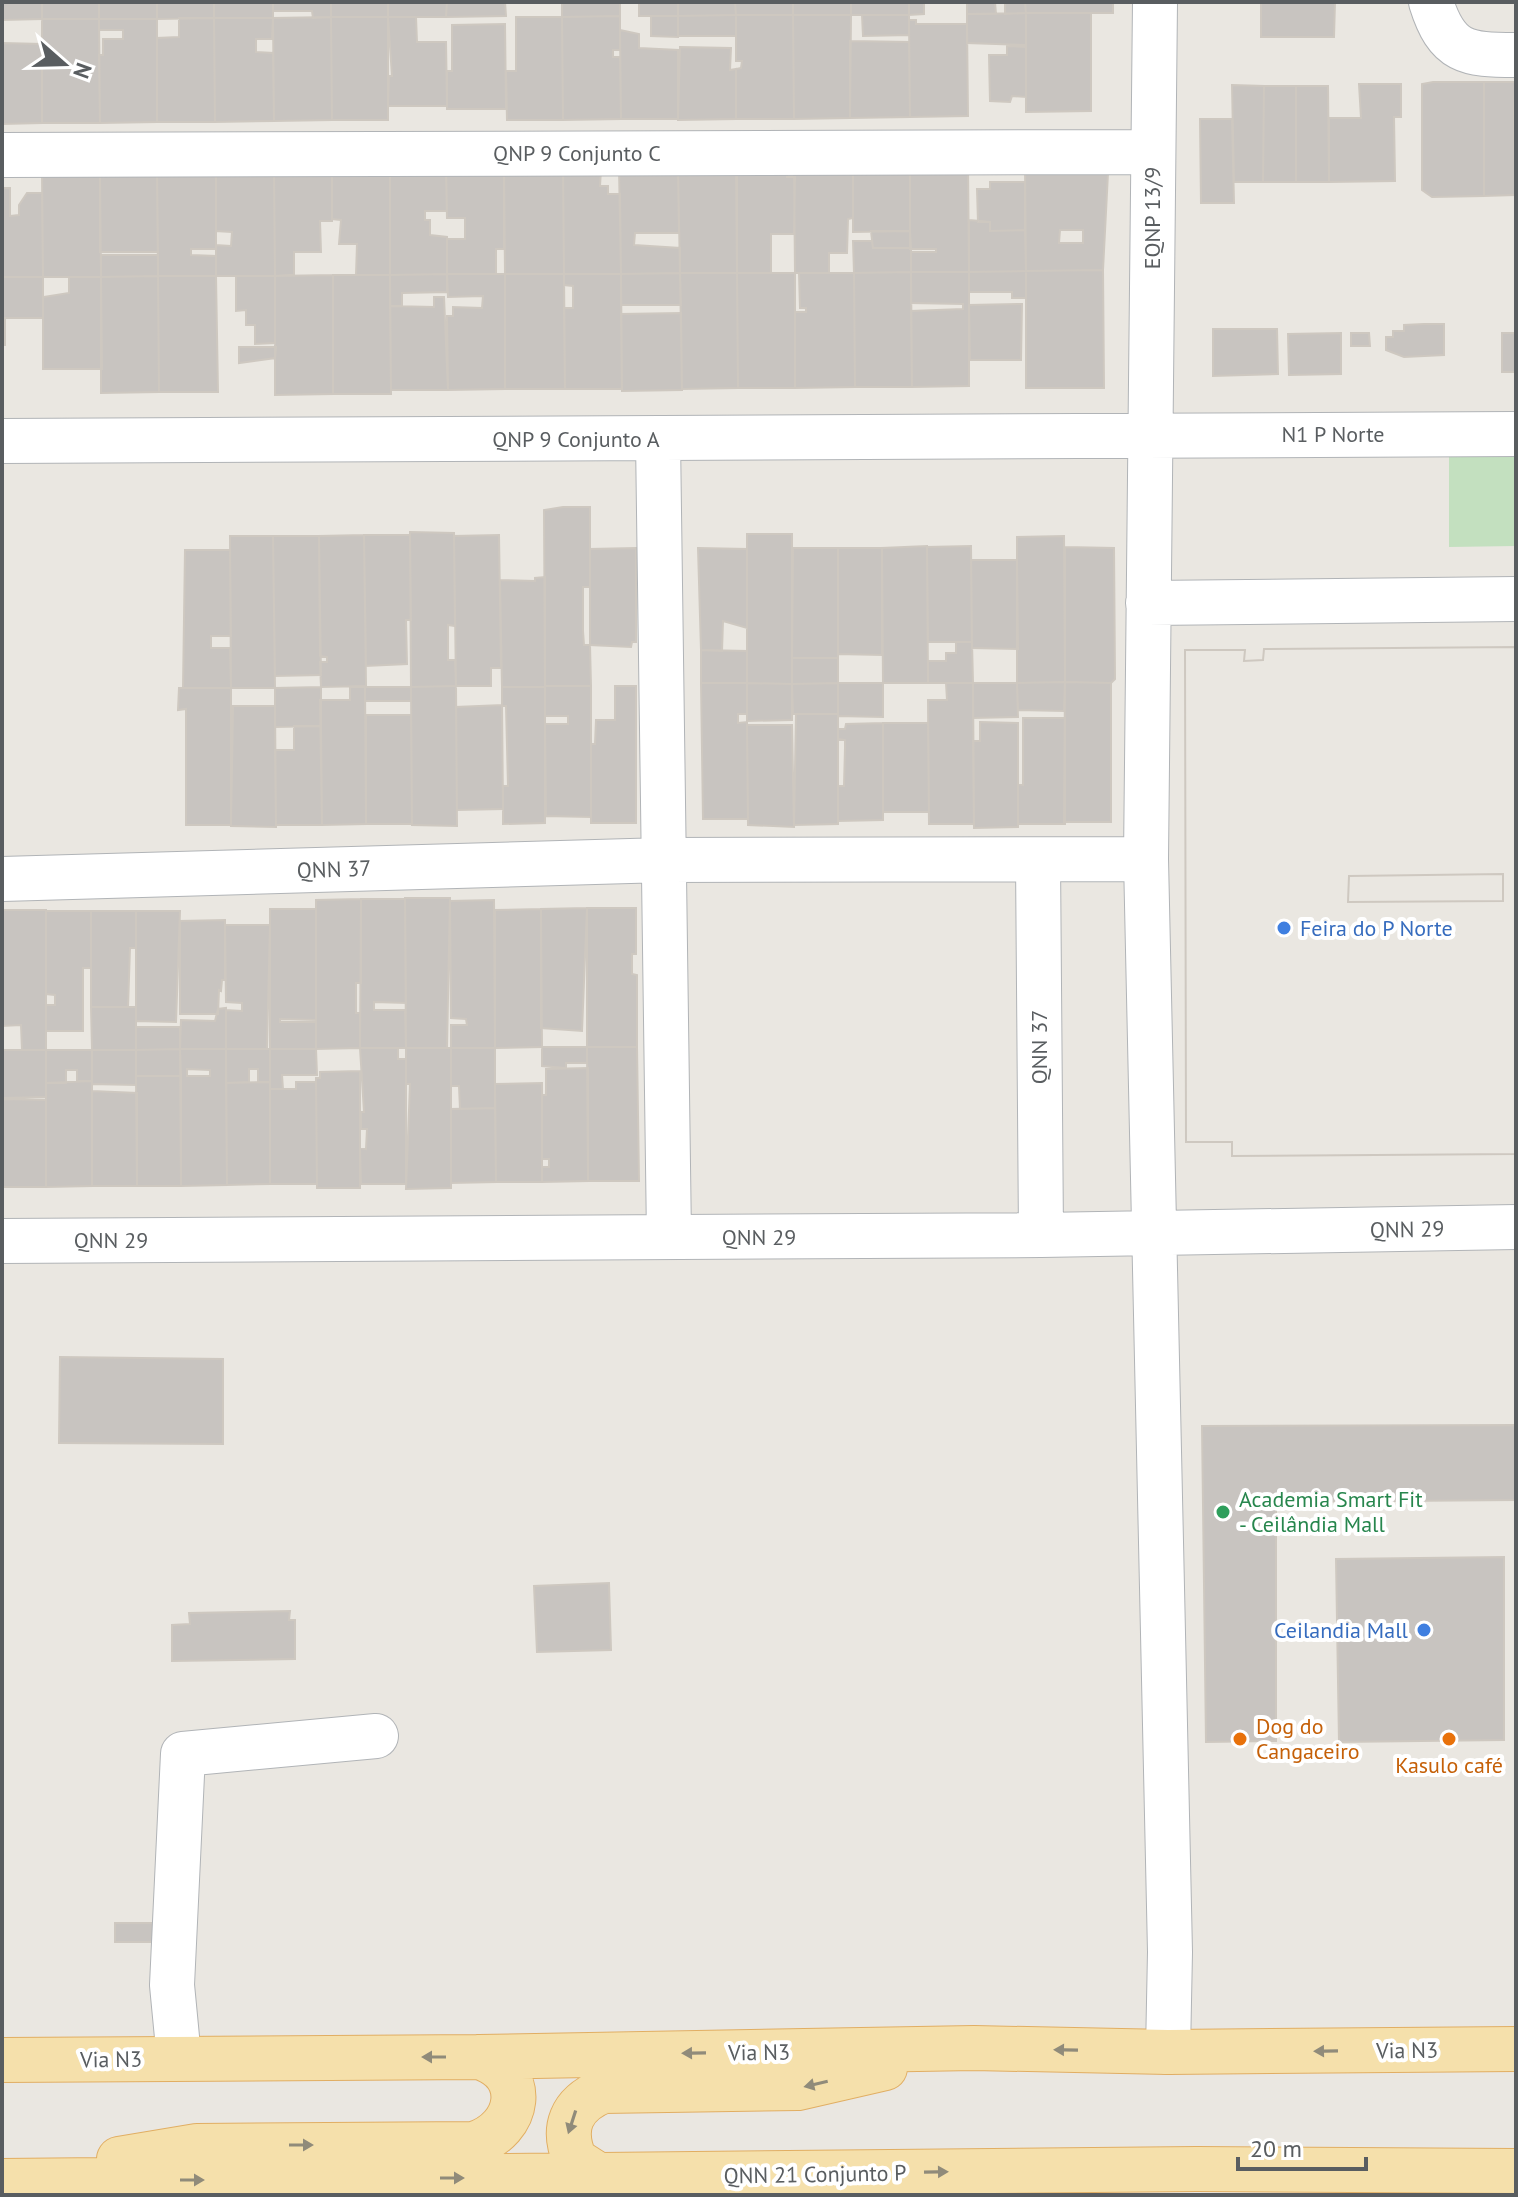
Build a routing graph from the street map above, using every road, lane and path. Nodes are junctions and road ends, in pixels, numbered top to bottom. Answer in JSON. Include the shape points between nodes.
{"nodes":[{"id":1,"x":1155,"y":2,"type":"edge"},
{"id":2,"x":1431,"y":2,"type":"edge"},
{"id":3,"x":1516,"y":55,"type":"edge"},
{"id":4,"x":1152,"y":152,"type":"junction"},
{"id":5,"x":2,"y":155,"type":"edge"},
{"id":6,"x":1516,"y":434,"type":"edge"},
{"id":7,"x":1149,"y":435,"type":"junction"},
{"id":8,"x":658,"y":439,"type":"junction"},
{"id":9,"x":2,"y":441,"type":"edge"},
{"id":10,"x":1516,"y":599,"type":"edge"},
{"id":11,"x":1148,"y":603,"type":"junction"},
{"id":12,"x":1146,"y":859,"type":"junction"},
{"id":13,"x":665,"y":860,"type":"junction"},
{"id":14,"x":1038,"y":860,"type":"junction"},
{"id":15,"x":2,"y":879,"type":"edge"},
{"id":16,"x":1516,"y":1227,"type":"edge"},
{"id":17,"x":1152,"y":1233,"type":"junction"},
{"id":18,"x":1041,"y":1235,"type":"junction"},
{"id":19,"x":669,"y":1237,"type":"junction"},
{"id":20,"x":2,"y":1241,"type":"edge"},
{"id":21,"x":376,"y":1736,"type":"dead end"},
{"id":22,"x":974,"y":2048,"type":"junction"},
{"id":23,"x":1516,"y":2049,"type":"edge"},
{"id":24,"x":1168,"y":2052,"type":"junction"},
{"id":25,"x":479,"y":2057,"type":"junction"},
{"id":26,"x":179,"y":2058,"type":"junction"},
{"id":27,"x":2,"y":2060,"type":"edge"},
{"id":28,"x":1516,"y":2171,"type":"edge"},
{"id":29,"x":600,"y":2176,"type":"junction"},
{"id":30,"x":2,"y":2180,"type":"edge"},
{"id":31,"x":1196,"y":2182,"type":"edge"}],
"edges":[{"from":1,"to":4,"type":"street","name":"EQNP 13/9"},
{"from":2,"to":3,"type":"street","via":[[1439,28],[1455,47],[1481,55]]},
{"from":4,"to":5,"type":"street","name":"QNP 9 Conjunto C"},
{"from":4,"to":7,"type":"street","name":"EQNP 13/9"},
{"from":6,"to":7,"type":"street","name":"N1 P Norte"},
{"from":7,"to":8,"type":"street","name":"QNP 9 Conjunto A"},
{"from":7,"to":11,"type":"street"},
{"from":8,"to":9,"type":"street","name":"QNP 9 Conjunto A"},
{"from":8,"to":13,"type":"street"},
{"from":10,"to":11,"type":"street"},
{"from":11,"to":12,"type":"street"},
{"from":12,"to":14,"type":"street","name":"QNN 37"},
{"from":12,"to":17,"type":"street"},
{"from":13,"to":14,"type":"street","name":"QNN 37"},
{"from":13,"to":15,"type":"street","name":"QNN 37"},
{"from":13,"to":19,"type":"street"},
{"from":14,"to":18,"type":"street","name":"QNN 37"},
{"from":16,"to":17,"type":"street","name":"QNN 29"},
{"from":17,"to":18,"type":"street","name":"QNN 29"},
{"from":17,"to":24,"type":"street"},
{"from":18,"to":19,"type":"street","name":"QNN 29"},
{"from":19,"to":20,"type":"street","name":"QNN 29"},
{"from":21,"to":26,"type":"street","via":[[183,1754],[172,1985]]},
{"from":24,"to":22,"type":"main road","name":"Via N3","one_way":true},
{"from":22,"to":25,"type":"main road","name":"Via N3","one_way":true},
{"from":22,"to":29,"type":"main road","one_way":true,"via":[[798,2088],[603,2091],[579,2105],[567,2131],[575,2160]]},
{"from":23,"to":24,"type":"main road","name":"Via N3","one_way":true},
{"from":25,"to":26,"type":"main road","name":"Via N3","one_way":true},
{"from":30,"to":25,"type":"main road","one_way":true,"via":[[197,2146],[474,2144],[501,2130],[513,2101],[503,2072]]},
{"from":26,"to":27,"type":"main road","name":"Via N3"},
{"from":28,"to":31,"type":"main road"},
{"from":30,"to":29,"type":"main road","name":"QNN 21 Conjunto P","one_way":true},
{"from":29,"to":31,"type":"main road","name":"QNN 21 Conjunto P","one_way":true}]}
